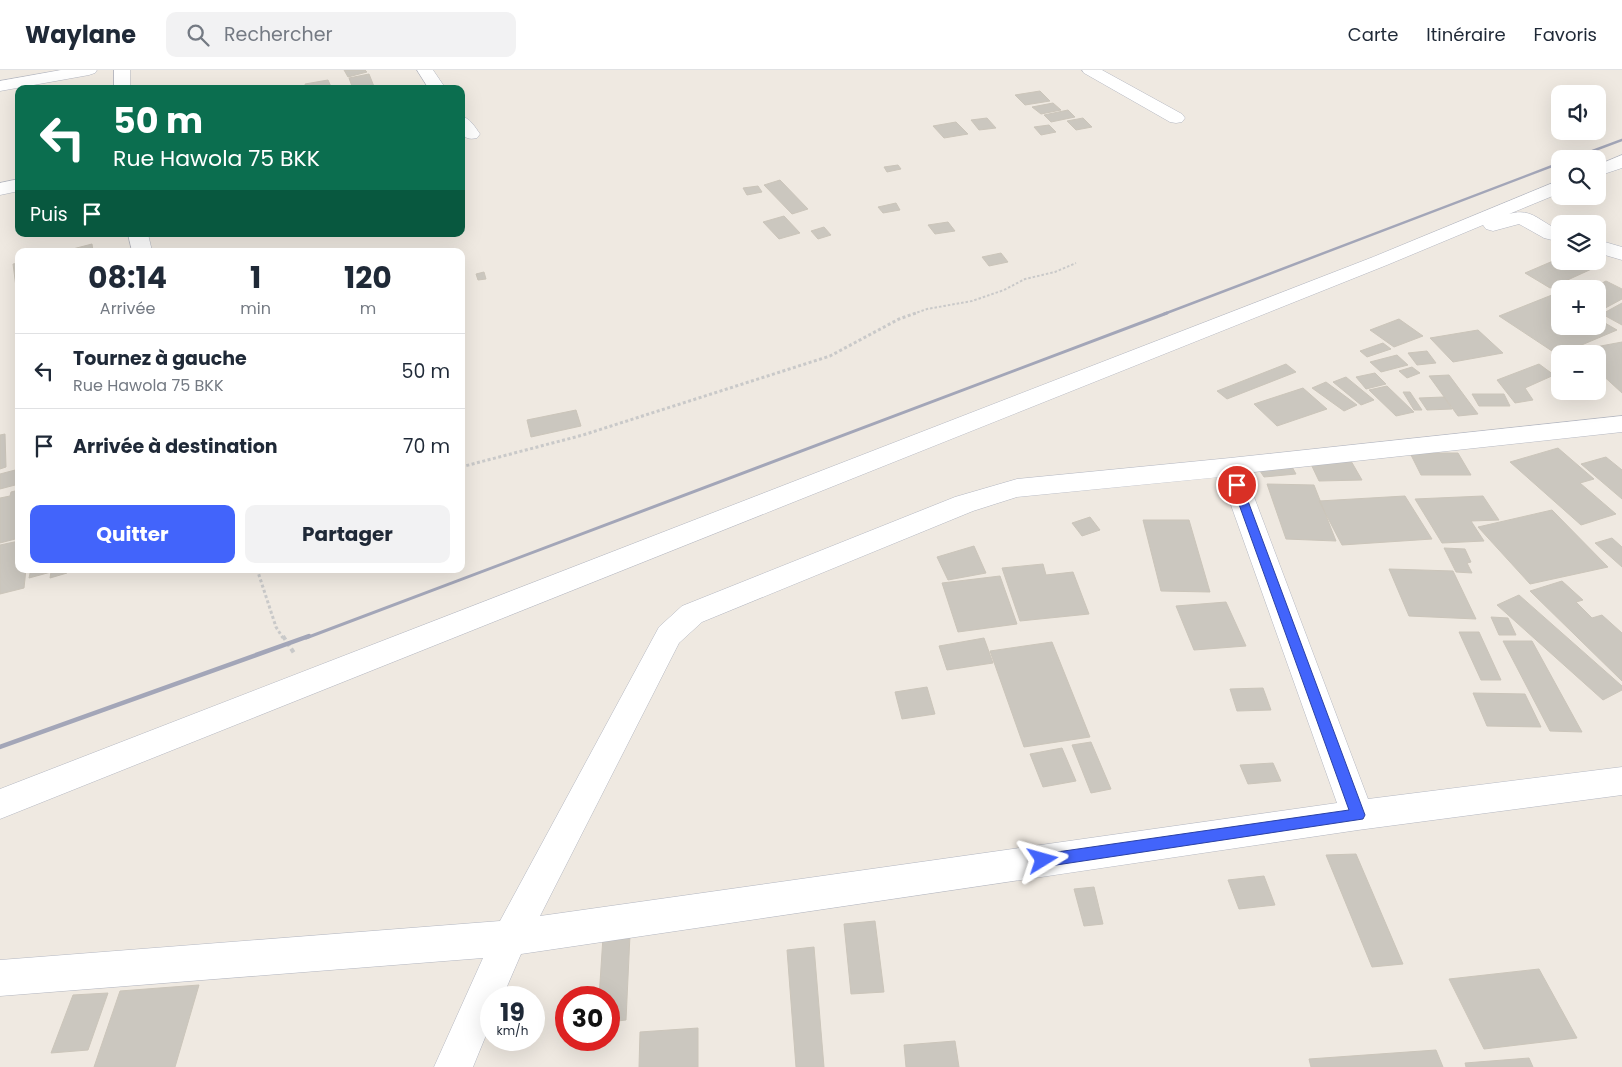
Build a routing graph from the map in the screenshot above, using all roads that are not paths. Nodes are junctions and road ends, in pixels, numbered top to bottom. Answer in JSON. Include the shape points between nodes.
{"nodes":[{"id":1,"x":89,"y":70,"type":"edge"},
{"id":2,"x":122,"y":70,"type":"edge"},
{"id":3,"x":425,"y":70,"type":"edge"},
{"id":4,"x":1090,"y":70,"type":"edge"},
{"id":5,"x":122,"y":85,"type":"edge"},
{"id":6,"x":435,"y":85,"type":"edge"},
{"id":7,"x":0,"y":86,"type":"edge"},
{"id":8,"x":1176,"y":118,"type":"dead end"},
{"id":9,"x":1622,"y":161,"type":"edge"},
{"id":10,"x":1606,"y":168,"type":"edge"},
{"id":11,"x":15,"y":186,"type":"edge"},
{"id":12,"x":0,"y":189,"type":"edge"},
{"id":13,"x":1551,"y":190,"type":"edge"},
{"id":14,"x":1551,"y":232,"type":"edge"},
{"id":15,"x":1606,"y":249,"type":"edge"},
{"id":16,"x":1402,"y":251,"type":"junction"},
{"id":17,"x":1622,"y":254,"type":"edge"},
{"id":18,"x":1622,"y":424,"type":"edge"},
{"id":19,"x":1230,"y":467,"type":"junction"},
{"id":20,"x":1622,"y":781,"type":"edge"},
{"id":21,"x":0,"y":804,"type":"edge"},
{"id":22,"x":1358,"y":815,"type":"junction"},
{"id":23,"x":510,"y":938,"type":"junction"},
{"id":24,"x":0,"y":978,"type":"edge"},
{"id":25,"x":453,"y":1067,"type":"edge"}],
"edges":[{"from":1,"to":7,"type":"street"},
{"from":2,"to":5,"type":"street"},
{"from":3,"to":6,"type":"street"},
{"from":4,"to":8,"type":"street"},
{"from":9,"to":10,"type":"street"},
{"from":11,"to":12,"type":"street"},
{"from":13,"to":16,"type":"street"},
{"from":14,"to":16,"type":"street","via":[[1521,217]]},
{"from":15,"to":17,"type":"street"},
{"from":16,"to":21,"type":"street"},
{"from":18,"to":19,"type":"street"},
{"from":19,"to":22,"type":"street"},
{"from":19,"to":23,"type":"street","via":[[1017,488],[964,504],[692,614],[669,635]]},
{"from":20,"to":22,"type":"street"},
{"from":22,"to":23,"type":"street"},
{"from":23,"to":24,"type":"street"},
{"from":23,"to":25,"type":"street"}]}
